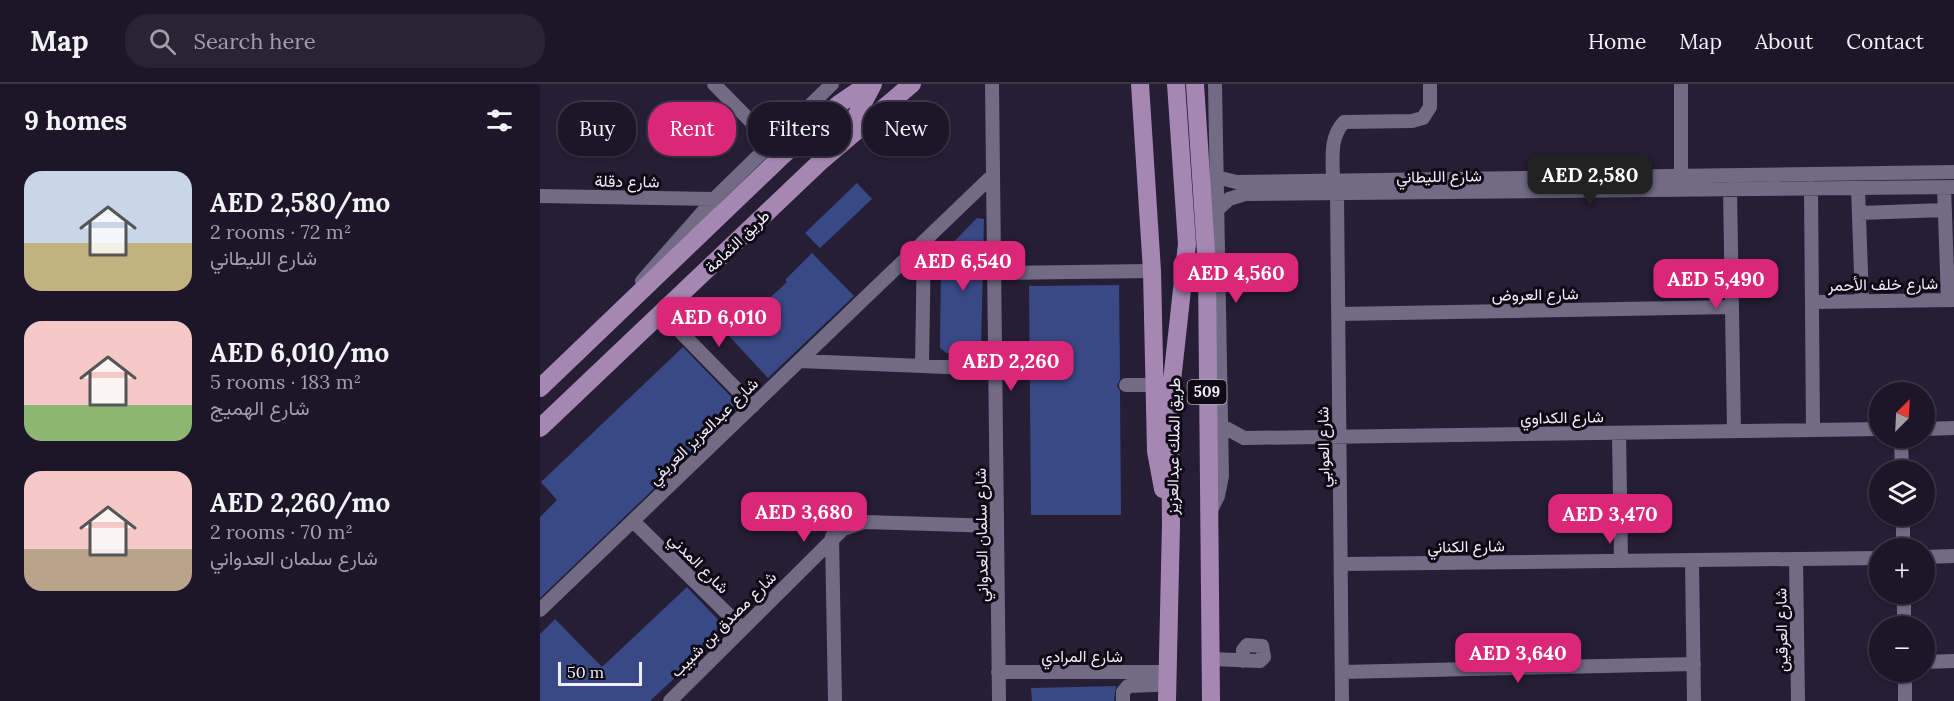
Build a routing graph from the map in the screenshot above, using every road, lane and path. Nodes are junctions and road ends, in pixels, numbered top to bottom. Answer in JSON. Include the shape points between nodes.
{"nodes":[{"id":1,"x":714,"y":84,"type":"edge"},
{"id":2,"x":832,"y":84,"type":"edge"},
{"id":3,"x":868,"y":84,"type":"edge"},
{"id":4,"x":873,"y":84,"type":"edge"},
{"id":5,"x":912,"y":84,"type":"edge"},
{"id":6,"x":992,"y":84,"type":"edge"},
{"id":7,"x":1140,"y":84,"type":"edge"},
{"id":8,"x":1176,"y":84,"type":"edge"},
{"id":9,"x":1215,"y":84,"type":"edge"},
{"id":10,"x":1430,"y":84,"type":"edge"},
{"id":11,"x":1682,"y":84,"type":"edge"},
{"id":12,"x":1197,"y":88,"type":"edge"},
{"id":13,"x":814,"y":102,"type":"edge"},
{"id":14,"x":844,"y":102,"type":"edge"},
{"id":15,"x":748,"y":119,"type":"edge"},
{"id":16,"x":760,"y":156,"type":"edge"},
{"id":17,"x":783,"y":156,"type":"edge"},
{"id":18,"x":822,"y":156,"type":"edge"},
{"id":19,"x":820,"y":162,"type":"junction"},
{"id":20,"x":1954,"y":172,"type":"edge"},
{"id":21,"x":993,"y":176,"type":"junction"},
{"id":22,"x":1217,"y":177,"type":"junction"},
{"id":23,"x":1682,"y":177,"type":"junction"},
{"id":24,"x":1335,"y":187,"type":"junction"},
{"id":25,"x":1949,"y":187,"type":"edge"},
{"id":26,"x":1811,"y":188,"type":"junction"},
{"id":27,"x":1858,"y":188,"type":"junction"},
{"id":28,"x":1730,"y":189,"type":"junction"},
{"id":29,"x":541,"y":197,"type":"edge"},
{"id":30,"x":714,"y":200,"type":"junction"},
{"id":31,"x":1218,"y":209,"type":"junction"},
{"id":32,"x":1945,"y":210,"type":"junction"},
{"id":33,"x":1859,"y":213,"type":"junction"},
{"id":34,"x":924,"y":242,"type":"junction"},
{"id":35,"x":1152,"y":270,"type":"junction"},
{"id":36,"x":994,"y":273,"type":"junction"},
{"id":37,"x":1951,"y":300,"type":"edge"},
{"id":38,"x":1862,"y":301,"type":"junction"},
{"id":39,"x":1812,"y":302,"type":"junction"},
{"id":40,"x":1732,"y":308,"type":"junction"},
{"id":41,"x":662,"y":313,"type":"junction"},
{"id":42,"x":1338,"y":314,"type":"junction"},
{"id":43,"x":607,"y":324,"type":"junction"},
{"id":44,"x":800,"y":362,"type":"junction"},
{"id":45,"x":922,"y":366,"type":"junction"},
{"id":46,"x":995,"y":369,"type":"junction"},
{"id":47,"x":1153,"y":384,"type":"junction"},
{"id":48,"x":1126,"y":385,"type":"dead end"},
{"id":49,"x":540,"y":388,"type":"edge"},
{"id":50,"x":753,"y":406,"type":"junction"},
{"id":51,"x":1222,"y":426,"type":"junction"},
{"id":52,"x":540,"y":428,"type":"edge"},
{"id":53,"x":1954,"y":428,"type":"edge"},
{"id":54,"x":1869,"y":429,"type":"edge"},
{"id":55,"x":1935,"y":429,"type":"edge"},
{"id":56,"x":1813,"y":430,"type":"junction"},
{"id":57,"x":1734,"y":431,"type":"junction"},
{"id":58,"x":1619,"y":433,"type":"junction"},
{"id":59,"x":1339,"y":436,"type":"junction"},
{"id":60,"x":1244,"y":438,"type":"junction"},
{"id":61,"x":1222,"y":451,"type":"junction"},
{"id":62,"x":1170,"y":507,"type":"junction"},
{"id":63,"x":1209,"y":514,"type":"junction"},
{"id":64,"x":633,"y":521,"type":"junction"},
{"id":65,"x":997,"y":526,"type":"junction"},
{"id":66,"x":832,"y":536,"type":"junction"},
{"id":67,"x":1954,"y":556,"type":"edge"},
{"id":68,"x":1935,"y":557,"type":"edge"},
{"id":69,"x":1869,"y":558,"type":"edge"},
{"id":70,"x":1796,"y":559,"type":"junction"},
{"id":71,"x":1692,"y":560,"type":"junction"},
{"id":72,"x":1621,"y":561,"type":"junction"},
{"id":73,"x":1341,"y":564,"type":"junction"},
{"id":74,"x":540,"y":610,"type":"edge"},
{"id":75,"x":742,"y":628,"type":"junction"},
{"id":76,"x":1210,"y":659,"type":"junction"},
{"id":77,"x":1243,"y":661,"type":"dead end"},
{"id":78,"x":1954,"y":661,"type":"edge"},
{"id":79,"x":1935,"y":662,"type":"edge"},
{"id":80,"x":1694,"y":664,"type":"junction"},
{"id":81,"x":998,"y":672,"type":"junction"},
{"id":82,"x":1342,"y":672,"type":"junction"},
{"id":83,"x":1166,"y":674,"type":"junction"},
{"id":84,"x":1905,"y":682,"type":"edge"},
{"id":85,"x":670,"y":701,"type":"edge"},
{"id":86,"x":835,"y":701,"type":"edge"},
{"id":87,"x":999,"y":701,"type":"edge"},
{"id":88,"x":1123,"y":701,"type":"edge"},
{"id":89,"x":1167,"y":701,"type":"edge"},
{"id":90,"x":1211,"y":701,"type":"edge"},
{"id":91,"x":1342,"y":701,"type":"edge"},
{"id":92,"x":1694,"y":701,"type":"edge"},
{"id":93,"x":1798,"y":701,"type":"edge"},
{"id":94,"x":1905,"y":701,"type":"edge"}],
"edges":[{"from":1,"to":15,"type":"street"},
{"from":2,"to":13,"type":"street"},
{"from":3,"to":14,"type":"main road","name":"طريق الثمامة"},
{"from":4,"to":19,"type":"main road","via":[[855,118]]},
{"from":5,"to":19,"type":"main road","name":"طريق الثمامة"},
{"from":6,"to":21,"type":"street","name":"شارع سلمان العدواني"},
{"from":7,"to":35,"type":"main road"},
{"from":8,"to":62,"type":"main road","name":"طريق الملك عبدالعزيز","number":"509","via":[[1187,244],[1170,399]]},
{"from":9,"to":22,"type":"street"},
{"from":10,"to":24,"type":"street","name":"شارع العوابي","via":[[1430,107],[1423,118],[1344,122],[1335,131]]},
{"from":11,"to":23,"type":"street"},
{"from":12,"to":63,"type":"main road","name":"طريق الملك عبدالعزيز","number":"509","via":[[1207,268]]},
{"from":16,"to":30,"type":"street"},
{"from":17,"to":43,"type":"main road","name":"طريق الثمامة"},
{"from":18,"to":19,"type":"main road"},
{"from":19,"to":41,"type":"main road","name":"طريق الثمامة"},
{"from":20,"to":23,"type":"street","name":"شارع الليطاني"},
{"from":21,"to":34,"type":"street","name":"شارع عبدالعزيز العريفي"},
{"from":21,"to":36,"type":"street","name":"شارع سلمان العدواني"},
{"from":22,"to":24,"type":"street","name":"شارع الليطاني","via":[[1236,182]]},
{"from":22,"to":31,"type":"street"},
{"from":23,"to":24,"type":"street","name":"شارع الليطاني"},
{"from":24,"to":28,"type":"street","name":"شارع الليطاني"},
{"from":24,"to":31,"type":"street","name":"شارع الليطاني","via":[[1245,194]]},
{"from":24,"to":42,"type":"street","name":"شارع العوابي"},
{"from":25,"to":27,"type":"street","name":"شارع الليطاني"},
{"from":25,"to":32,"type":"street"},
{"from":26,"to":27,"type":"street","name":"شارع الليطاني"},
{"from":26,"to":28,"type":"street","name":"شارع الليطاني"},
{"from":26,"to":39,"type":"street"},
{"from":27,"to":33,"type":"street"},
{"from":28,"to":40,"type":"street"},
{"from":29,"to":30,"type":"street","name":"شارع دقلة"},
{"from":30,"to":43,"type":"street"},
{"from":31,"to":51,"type":"street"},
{"from":32,"to":33,"type":"street"},
{"from":32,"to":37,"type":"street"},
{"from":33,"to":38,"type":"street"},
{"from":34,"to":44,"type":"street","name":"شارع عبدالعزيز العريفي"},
{"from":34,"to":45,"type":"street"},
{"from":35,"to":36,"type":"street"},
{"from":35,"to":47,"type":"main road"},
{"from":36,"to":46,"type":"street","name":"شارع سلمان العدواني"},
{"from":37,"to":38,"type":"street","name":"شارع خلف الأحمر"},
{"from":38,"to":39,"type":"street","name":"شارع خلف الأحمر"},
{"from":39,"to":56,"type":"street"},
{"from":40,"to":42,"type":"street","name":"شارع العروض"},
{"from":40,"to":57,"type":"street"},
{"from":41,"to":50,"type":"street"},
{"from":41,"to":52,"type":"main road","name":"طريق الثمامة"},
{"from":42,"to":59,"type":"street","name":"شارع العوابي"},
{"from":43,"to":49,"type":"main road","name":"طريق الثمامة"},
{"from":44,"to":45,"type":"street"},
{"from":44,"to":50,"type":"street","name":"شارع عبدالعزيز العريفي"},
{"from":45,"to":46,"type":"street"},
{"from":46,"to":65,"type":"street","name":"شارع سلمان العدواني"},
{"from":47,"to":48,"type":"street"},
{"from":47,"to":62,"type":"main road","via":[[1156,451],[1161,484]]},
{"from":50,"to":64,"type":"street","name":"شارع عبدالعزيز العريفي"},
{"from":51,"to":60,"type":"street","name":"شارع الكداوي"},
{"from":51,"to":61,"type":"street"},
{"from":53,"to":55,"type":"street"},
{"from":54,"to":56,"type":"street","name":"شارع الكداوي"},
{"from":56,"to":57,"type":"street","name":"شارع الكداوي"},
{"from":57,"to":58,"type":"street","name":"شارع الكداوي"},
{"from":58,"to":59,"type":"street","name":"شارع الكداوي"},
{"from":58,"to":72,"type":"street"},
{"from":59,"to":60,"type":"street","name":"شارع الكداوي"},
{"from":59,"to":73,"type":"street","name":"شارع العوابي"},
{"from":60,"to":61,"type":"street","name":"شارع الكداوي"},
{"from":61,"to":63,"type":"street","via":[[1221,486]]},
{"from":62,"to":83,"type":"main road","name":"طريق الملك عبدالعزيز","number":"509"},
{"from":63,"to":76,"type":"main road","name":"طريق الملك عبدالعزيز","number":"509"},
{"from":64,"to":74,"type":"street","name":"شارع عبدالعزيز العريفي"},
{"from":64,"to":75,"type":"street","name":"شارع المدني"},
{"from":65,"to":66,"type":"street","name":"شارع مصدق بن شبيب","via":[[864,522]]},
{"from":65,"to":81,"type":"street","name":"شارع سلمان العدواني"},
{"from":66,"to":75,"type":"street","name":"شارع مصدق بن شبيب"},
{"from":66,"to":86,"type":"street"},
{"from":67,"to":68,"type":"street"},
{"from":69,"to":70,"type":"street","name":"شارع الكناني"},
{"from":70,"to":71,"type":"street","name":"شارع الكناني"},
{"from":70,"to":93,"type":"street","name":"شارع العرقين"},
{"from":71,"to":72,"type":"street","name":"شارع الكناني"},
{"from":71,"to":80,"type":"street"},
{"from":72,"to":73,"type":"street","name":"شارع الكناني"},
{"from":73,"to":82,"type":"street","name":"شارع العوابي"},
{"from":75,"to":85,"type":"street","name":"شارع مصدق بن شبيب"},
{"from":76,"to":77,"type":"street"},
{"from":76,"to":90,"type":"main road","name":"طريق الملك عبدالعزيز","number":"509"},
{"from":78,"to":79,"type":"street"},
{"from":80,"to":82,"type":"street"},
{"from":80,"to":92,"type":"street"},
{"from":81,"to":83,"type":"street","name":"شارع المرادي"},
{"from":81,"to":87,"type":"street","name":"شارع سلمان العدواني"},
{"from":82,"to":91,"type":"street","name":"شارع العوابي"},
{"from":83,"to":88,"type":"street","via":[[1150,686],[1128,686]]},
{"from":83,"to":89,"type":"main road","name":"طريق الملك عبدالعزيز","number":"509"},
{"from":84,"to":94,"type":"street"}]}
